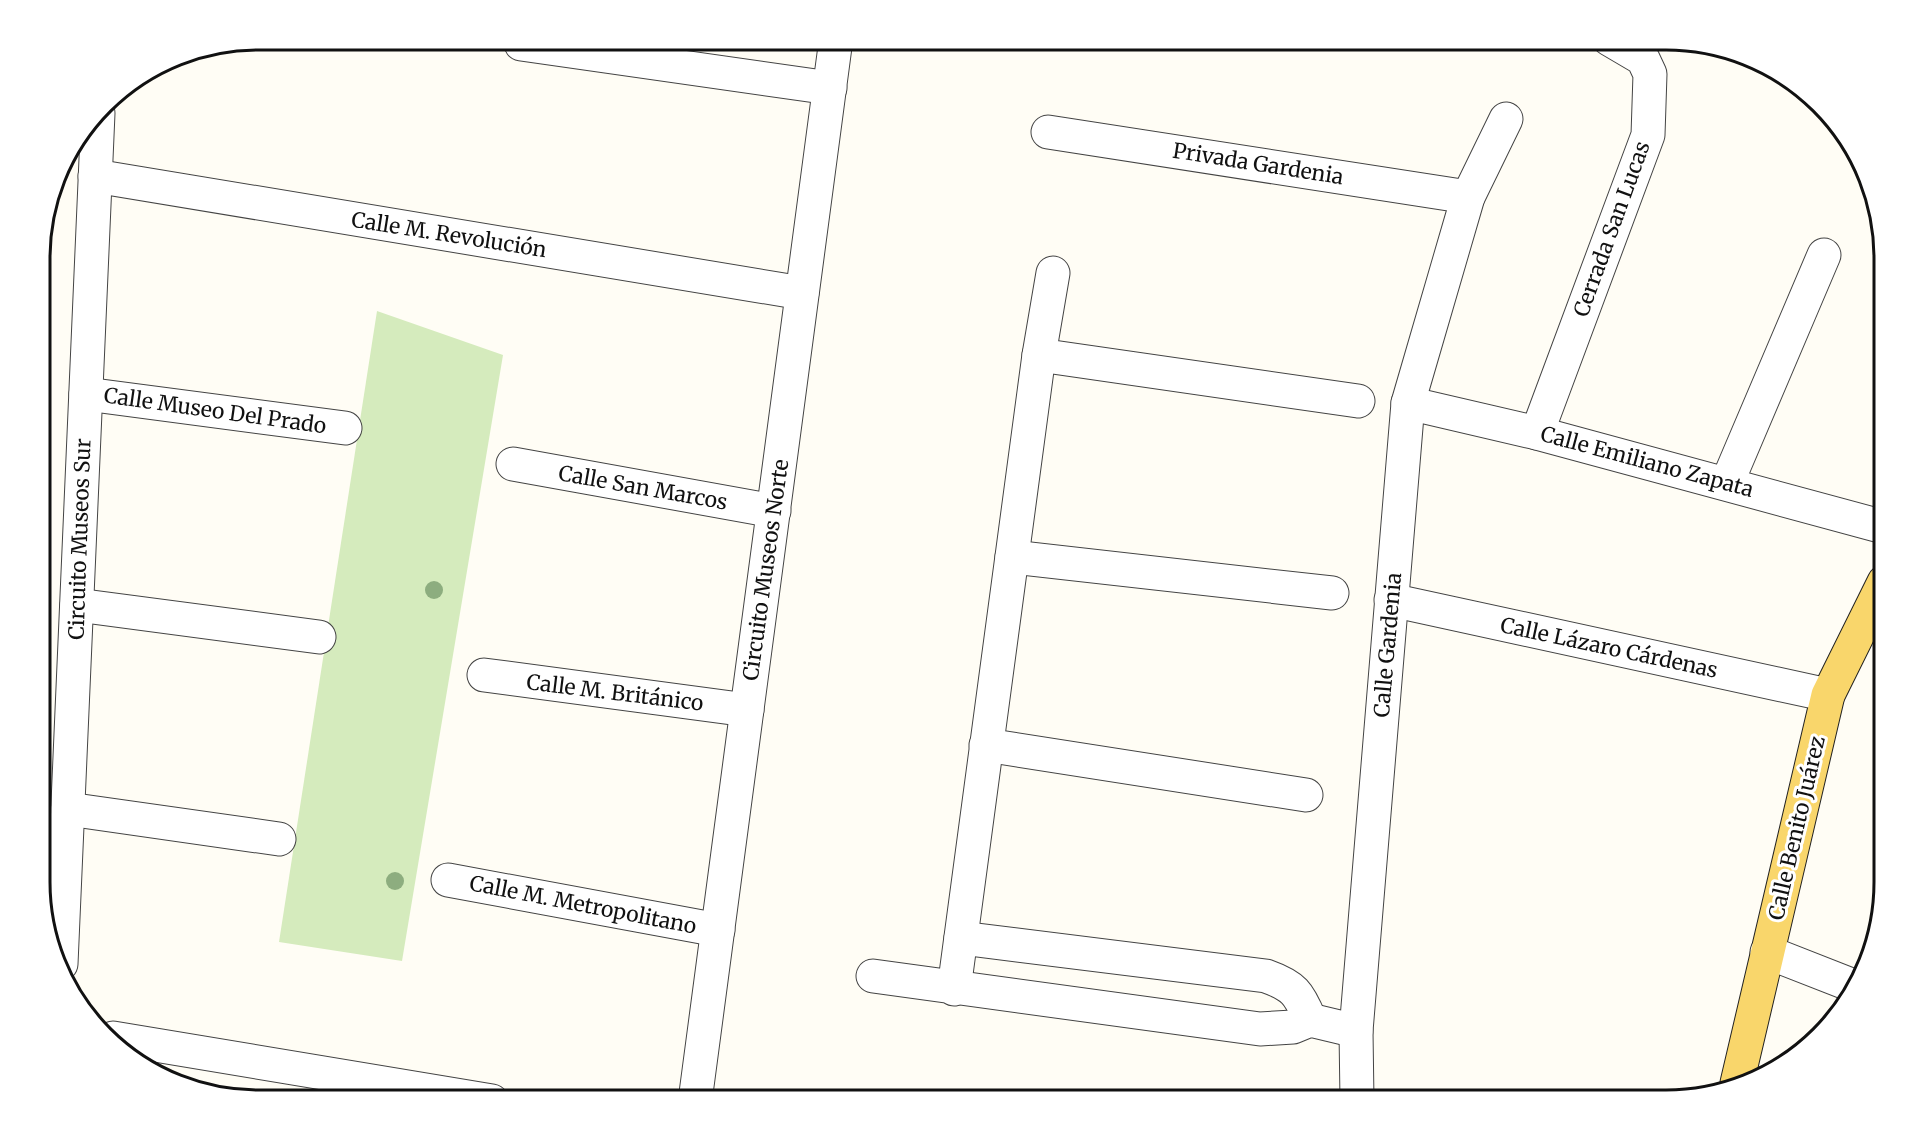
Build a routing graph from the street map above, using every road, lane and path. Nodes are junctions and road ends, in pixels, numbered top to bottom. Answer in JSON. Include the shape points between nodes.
{"nodes":[{"id":1,"x":563,"y":50,"type":"edge"},
{"id":2,"x":835,"y":50,"type":"edge"},
{"id":3,"x":1628,"y":50,"type":"edge"},
{"id":4,"x":830,"y":88,"type":"junction"},
{"id":5,"x":1506,"y":119,"type":"dead end"},
{"id":6,"x":97,"y":125,"type":"edge"},
{"id":7,"x":1048,"y":132,"type":"dead end"},
{"id":8,"x":95,"y":176,"type":"junction"},
{"id":9,"x":1468,"y":196,"type":"junction"},
{"id":10,"x":1824,"y":255,"type":"dead end"},
{"id":11,"x":1053,"y":273,"type":"dead end"},
{"id":12,"x":802,"y":293,"type":"junction"},
{"id":13,"x":1039,"y":355,"type":"junction"},
{"id":14,"x":86,"y":394,"type":"junction"},
{"id":15,"x":1358,"y":400,"type":"dead end"},
{"id":16,"x":1408,"y":403,"type":"junction"},
{"id":17,"x":345,"y":428,"type":"dead end"},
{"id":18,"x":1537,"y":433,"type":"junction"},
{"id":19,"x":513,"y":464,"type":"dead end"},
{"id":20,"x":1726,"y":483,"type":"junction"},
{"id":21,"x":774,"y":511,"type":"junction"},
{"id":22,"x":1873,"y":524,"type":"edge"},
{"id":23,"x":1012,"y":557,"type":"junction"},
{"id":24,"x":1332,"y":593,"type":"dead end"},
{"id":25,"x":1391,"y":600,"type":"junction"},
{"id":26,"x":77,"y":604,"type":"junction"},
{"id":27,"x":1873,"y":604,"type":"edge"},
{"id":28,"x":319,"y":637,"type":"dead end"},
{"id":29,"x":484,"y":675,"type":"dead end"},
{"id":30,"x":1828,"y":696,"type":"junction"},
{"id":31,"x":747,"y":710,"type":"junction"},
{"id":32,"x":986,"y":745,"type":"junction"},
{"id":33,"x":1306,"y":795,"type":"dead end"},
{"id":34,"x":68,"y":808,"type":"junction"},
{"id":35,"x":279,"y":839,"type":"dead end"},
{"id":36,"x":448,"y":880,"type":"dead end"},
{"id":37,"x":718,"y":930,"type":"junction"},
{"id":38,"x":961,"y":938,"type":"junction"},
{"id":39,"x":62,"y":951,"type":"edge"},
{"id":40,"x":1767,"y":952,"type":"junction"},
{"id":41,"x":873,"y":976,"type":"dead end"},
{"id":42,"x":1847,"y":983,"type":"edge"},
{"id":43,"x":954,"y":988,"type":"junction"},
{"id":44,"x":1310,"y":1020,"type":"junction"},
{"id":45,"x":1356,"y":1031,"type":"junction"},
{"id":46,"x":120,"y":1039,"type":"edge"},
{"id":47,"x":1738,"y":1077,"type":"edge"},
{"id":48,"x":426,"y":1090,"type":"edge"},
{"id":49,"x":697,"y":1090,"type":"edge"},
{"id":50,"x":1357,"y":1090,"type":"edge"}],
"edges":[{"from":1,"to":4,"type":"street"},
{"from":2,"to":4,"type":"street","name":"Circuito Museos Norte"},
{"from":3,"to":18,"type":"street","name":"Cerrada San Lucas","via":[[1643,59],[1650,74],[1648,135]]},
{"from":4,"to":12,"type":"street","name":"Circuito Museos Norte"},
{"from":5,"to":9,"type":"street","name":"Calle Gardenia"},
{"from":6,"to":8,"type":"street","name":"Circuito Museos Sur"},
{"from":7,"to":9,"type":"street","name":"Privada Gardenia"},
{"from":8,"to":12,"type":"street","name":"Calle M. Revolución"},
{"from":8,"to":14,"type":"street","name":"Circuito Museos Sur"},
{"from":9,"to":16,"type":"street","name":"Calle Gardenia"},
{"from":10,"to":20,"type":"street"},
{"from":11,"to":13,"type":"street"},
{"from":12,"to":21,"type":"street","name":"Circuito Museos Norte"},
{"from":13,"to":15,"type":"street"},
{"from":13,"to":23,"type":"street"},
{"from":14,"to":17,"type":"street","name":"Calle Museo Del Prado"},
{"from":14,"to":26,"type":"street","name":"Circuito Museos Sur"},
{"from":16,"to":18,"type":"street","name":"Calle Emiliano Zapata"},
{"from":16,"to":25,"type":"street","name":"Calle Gardenia"},
{"from":18,"to":20,"type":"street","name":"Calle Emiliano Zapata"},
{"from":19,"to":21,"type":"street","name":"Calle San Marcos"},
{"from":20,"to":22,"type":"street","name":"Calle Emiliano Zapata"},
{"from":21,"to":31,"type":"street","name":"Circuito Museos Norte"},
{"from":23,"to":24,"type":"street"},
{"from":23,"to":32,"type":"street"},
{"from":25,"to":30,"type":"street","name":"Calle Lázaro Cárdenas"},
{"from":25,"to":45,"type":"street","name":"Calle Gardenia"},
{"from":26,"to":28,"type":"street"},
{"from":26,"to":34,"type":"street","name":"Circuito Museos Sur"},
{"from":27,"to":30,"type":"main road","name":"Calle Benito Juárez"},
{"from":29,"to":31,"type":"street","name":"Calle M. Británico"},
{"from":30,"to":40,"type":"main road","name":"Calle Benito Juárez"},
{"from":31,"to":37,"type":"street","name":"Circuito Museos Norte"},
{"from":32,"to":33,"type":"street"},
{"from":32,"to":38,"type":"street"},
{"from":34,"to":35,"type":"street"},
{"from":34,"to":39,"type":"street","name":"Circuito Museos Sur"},
{"from":36,"to":37,"type":"street","name":"Calle M. Metropolitano"},
{"from":37,"to":49,"type":"street","name":"Circuito Museos Norte"},
{"from":38,"to":43,"type":"street"},
{"from":38,"to":44,"type":"street","via":[[1266,976],[1285,982],[1300,997]]},
{"from":40,"to":42,"type":"street"},
{"from":40,"to":47,"type":"main road","name":"Calle Benito Juárez"},
{"from":41,"to":43,"type":"street"},
{"from":43,"to":44,"type":"street","via":[[1260,1029],[1293,1027]]},
{"from":44,"to":45,"type":"street"},
{"from":45,"to":50,"type":"street","name":"Calle Gardenia"},
{"from":46,"to":48,"type":"street"}]}
